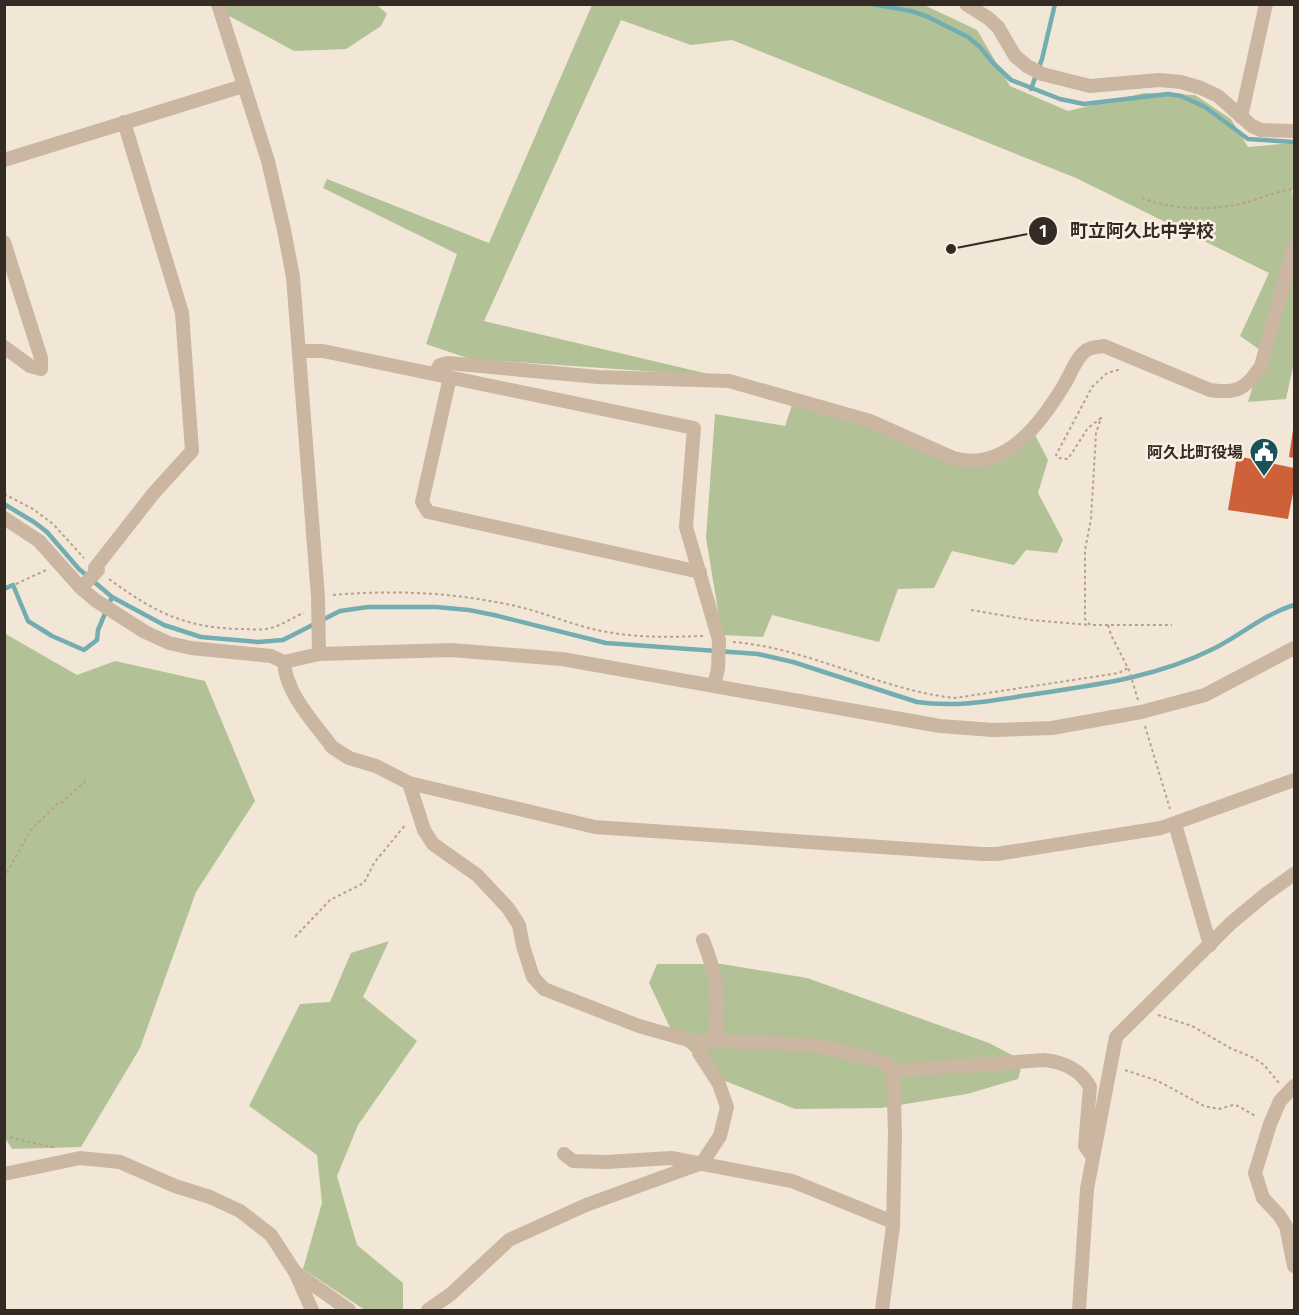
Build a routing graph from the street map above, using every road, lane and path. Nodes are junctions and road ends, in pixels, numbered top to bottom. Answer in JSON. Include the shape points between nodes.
{"nodes":[{"id":1,"x":218,"y":4,"type":"edge"},
{"id":2,"x":966,"y":4,"type":"edge"},
{"id":3,"x":1266,"y":4,"type":"edge"},
{"id":4,"x":243,"y":86,"type":"junction"},
{"id":5,"x":1241,"y":117,"type":"junction"},
{"id":6,"x":124,"y":122,"type":"junction"},
{"id":7,"x":1294,"y":130,"type":"edge"},
{"id":8,"x":4,"y":160,"type":"edge"},
{"id":9,"x":1294,"y":189,"type":"edge"},
{"id":10,"x":1142,"y":198,"type":"dead end"},
{"id":11,"x":4,"y":242,"type":"edge"},
{"id":12,"x":1294,"y":247,"type":"edge"},
{"id":13,"x":4,"y":347,"type":"edge"},
{"id":14,"x":298,"y":351,"type":"junction"},
{"id":15,"x":1128,"y":370,"type":"dead end"},
{"id":16,"x":435,"y":374,"type":"junction"},
{"id":17,"x":450,"y":377,"type":"junction"},
{"id":18,"x":4,"y":494,"type":"edge"},
{"id":19,"x":4,"y":518,"type":"edge"},
{"id":20,"x":60,"y":564,"type":"junction"},
{"id":21,"x":96,"y":571,"type":"junction"},
{"id":22,"x":700,"y":572,"type":"junction"},
{"id":23,"x":16,"y":584,"type":"dead end"},
{"id":24,"x":81,"y":588,"type":"junction"},
{"id":25,"x":318,"y":606,"type":"junction"},
{"id":26,"x":971,"y":610,"type":"dead end"},
{"id":27,"x":1090,"y":625,"type":"junction"},
{"id":28,"x":1108,"y":625,"type":"dead end"},
{"id":29,"x":718,"y":638,"type":"junction"},
{"id":30,"x":1294,"y":648,"type":"edge"},
{"id":31,"x":319,"y":654,"type":"junction"},
{"id":32,"x":284,"y":662,"type":"junction"},
{"id":33,"x":1128,"y":668,"type":"dead end"},
{"id":34,"x":714,"y":685,"type":"junction"},
{"id":35,"x":1294,"y":780,"type":"edge"},
{"id":36,"x":86,"y":781,"type":"dead end"},
{"id":37,"x":409,"y":783,"type":"junction"},
{"id":38,"x":418,"y":810,"type":"junction"},
{"id":39,"x":1175,"y":824,"type":"junction"},
{"id":40,"x":1294,"y":874,"type":"edge"},
{"id":41,"x":4,"y":878,"type":"edge"},
{"id":42,"x":295,"y":937,"type":"dead end"},
{"id":43,"x":703,"y":940,"type":"dead end"},
{"id":44,"x":1210,"y":945,"type":"junction"},
{"id":45,"x":1143,"y":1009,"type":"junction"},
{"id":46,"x":715,"y":1041,"type":"junction"},
{"id":47,"x":699,"y":1043,"type":"junction"},
{"id":48,"x":1110,"y":1067,"type":"junction"},
{"id":49,"x":893,"y":1071,"type":"junction"},
{"id":50,"x":1291,"y":1089,"type":"edge"},
{"id":51,"x":1270,"y":1124,"type":"junction"},
{"id":52,"x":4,"y":1136,"type":"edge"},
{"id":53,"x":564,"y":1154,"type":"dead end"},
{"id":54,"x":1092,"y":1156,"type":"junction"},
{"id":55,"x":73,"y":1160,"type":"junction"},
{"id":56,"x":702,"y":1163,"type":"junction"},
{"id":57,"x":4,"y":1174,"type":"edge"},
{"id":58,"x":893,"y":1222,"type":"junction"},
{"id":59,"x":1294,"y":1266,"type":"edge"},
{"id":60,"x":295,"y":1272,"type":"junction"},
{"id":61,"x":312,"y":1311,"type":"edge"},
{"id":62,"x":350,"y":1311,"type":"edge"},
{"id":63,"x":428,"y":1311,"type":"edge"},
{"id":64,"x":882,"y":1311,"type":"edge"},
{"id":65,"x":1079,"y":1311,"type":"edge"}],
"edges":[{"from":1,"to":4,"type":"street"},
{"from":2,"to":5,"type":"street","via":[[998,27],[1015,56],[1042,74],[1090,86],[1181,82],[1218,96]]},
{"from":3,"to":5,"type":"street"},
{"from":4,"to":6,"type":"street"},
{"from":4,"to":14,"type":"street","via":[[268,160],[284,230],[293,277]]},
{"from":5,"to":7,"type":"street","via":[[1261,130]]},
{"from":6,"to":8,"type":"street"},
{"from":6,"to":21,"type":"street","via":[[182,313],[192,451]]},
{"from":9,"to":10,"type":"path","via":[[1217,207],[1167,206]]},
{"from":11,"to":13,"type":"street","via":[[41,358],[41,369],[30,366]]},
{"from":12,"to":16,"type":"street","via":[[1261,366],[1240,389],[1227,393],[1210,390],[1104,346],[1092,347],[1082,354],[1064,386],[1025,438],[1002,453],[975,460],[953,458],[870,421],[729,381],[598,377],[448,363],[440,365]]},
{"from":14,"to":16,"type":"street","via":[[323,351]]},
{"from":14,"to":25,"type":"street"},
{"from":15,"to":27,"type":"path","via":[[1107,373],[1092,387],[1056,455],[1068,459],[1088,428],[1101,418],[1096,433],[1091,519],[1085,550],[1085,619]]},
{"from":16,"to":17,"type":"street"},
{"from":17,"to":22,"type":"street","via":[[694,428],[686,527]]},
{"from":17,"to":22,"type":"street","via":[[422,502],[428,512]]},
{"from":18,"to":21,"type":"path","via":[[53,524]]},
{"from":19,"to":20,"type":"street","via":[[39,541]]},
{"from":20,"to":23,"type":"path"},
{"from":20,"to":24,"type":"street"},
{"from":21,"to":24,"type":"street"},
{"from":21,"to":25,"type":"path","via":[[166,614],[212,628],[266,629]]},
{"from":22,"to":29,"type":"street"},
{"from":24,"to":32,"type":"street","via":[[145,632],[169,643],[270,656]]},
{"from":25,"to":29,"type":"path","via":[[372,592],[427,593],[508,604],[607,632]]},
{"from":25,"to":31,"type":"street"},
{"from":26,"to":27,"type":"path"},
{"from":27,"to":28,"type":"path"},
{"from":29,"to":33,"type":"path","via":[[800,654],[900,687],[955,698],[1119,673]]},
{"from":29,"to":34,"type":"street"},
{"from":30,"to":34,"type":"street","via":[[1204,695],[1141,712],[1052,728],[993,730],[940,726]]},
{"from":31,"to":32,"type":"street"},
{"from":31,"to":34,"type":"street","via":[[451,650],[512,654],[562,658]]},
{"from":32,"to":37,"type":"street","via":[[291,691],[332,747]]},
{"from":35,"to":39,"type":"street"},
{"from":36,"to":41,"type":"path","via":[[30,831]]},
{"from":37,"to":38,"type":"street"},
{"from":37,"to":39,"type":"street","via":[[595,827],[971,853],[997,854]]},
{"from":38,"to":42,"type":"path","via":[[374,863],[364,884],[330,900]]},
{"from":38,"to":47,"type":"street","via":[[424,830],[434,844],[477,875],[508,908],[519,925],[533,977],[544,989],[639,1026]]},
{"from":39,"to":44,"type":"street"},
{"from":40,"to":44,"type":"street","via":[[1231,923]]},
{"from":43,"to":46,"type":"street","via":[[717,981]]},
{"from":44,"to":45,"type":"street"},
{"from":45,"to":48,"type":"street","via":[[1116,1037]]},
{"from":45,"to":50,"type":"path","via":[[1192,1026],[1252,1058]]},
{"from":46,"to":47,"type":"street"},
{"from":46,"to":49,"type":"street","via":[[816,1045],[886,1064]]},
{"from":47,"to":56,"type":"street","via":[[699,1053],[719,1084],[727,1107],[720,1136]]},
{"from":48,"to":51,"type":"path","via":[[1158,1081],[1208,1108],[1238,1106]]},
{"from":48,"to":54,"type":"street"},
{"from":49,"to":54,"type":"street","via":[[1044,1060],[1068,1065],[1090,1087],[1085,1146]]},
{"from":49,"to":58,"type":"street"},
{"from":50,"to":51,"type":"street","via":[[1280,1101]]},
{"from":51,"to":59,"type":"street","via":[[1255,1173],[1263,1198],[1286,1226]]},
{"from":52,"to":55,"type":"path","via":[[51,1146]]},
{"from":53,"to":56,"type":"street","via":[[573,1161],[671,1158]]},
{"from":54,"to":65,"type":"street"},
{"from":55,"to":57,"type":"street"},
{"from":55,"to":60,"type":"street","via":[[120,1162],[240,1211],[271,1235]]},
{"from":56,"to":58,"type":"street","via":[[792,1181]]},
{"from":56,"to":63,"type":"street","via":[[586,1205],[509,1240]]},
{"from":58,"to":64,"type":"street"},
{"from":60,"to":61,"type":"street"},
{"from":60,"to":62,"type":"street"}]}
